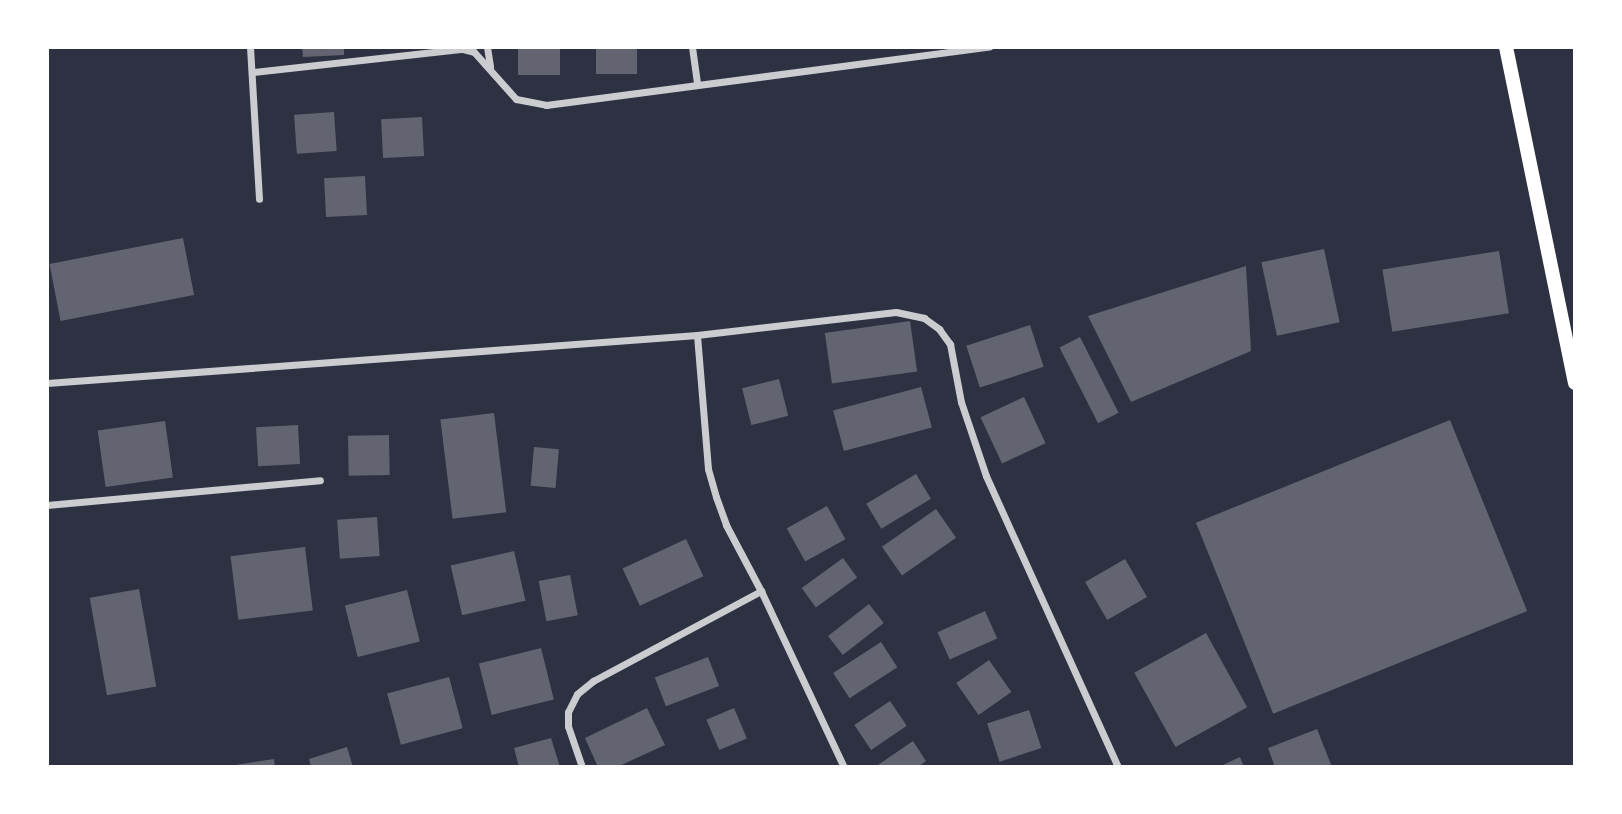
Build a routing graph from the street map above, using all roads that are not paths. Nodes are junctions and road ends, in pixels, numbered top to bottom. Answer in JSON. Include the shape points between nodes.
{"nodes":[{"id":1,"x":250,"y":47,"type":"edge"},
{"id":2,"x":487,"y":47,"type":"edge"},
{"id":3,"x":692,"y":47,"type":"edge"},
{"id":4,"x":989,"y":47,"type":"edge"},
{"id":5,"x":1506,"y":47,"type":"edge"},
{"id":6,"x":490,"y":68,"type":"junction"},
{"id":7,"x":253,"y":72,"type":"junction"},
{"id":8,"x":698,"y":84,"type":"junction"},
{"id":9,"x":260,"y":199,"type":"dead end"},
{"id":10,"x":697,"y":335,"type":"junction"},
{"id":11,"x":47,"y":383,"type":"edge"},
{"id":12,"x":1575,"y":383,"type":"edge"},
{"id":13,"x":320,"y":480,"type":"dead end"},
{"id":14,"x":47,"y":505,"type":"edge"},
{"id":15,"x":761,"y":591,"type":"junction"},
{"id":16,"x":582,"y":767,"type":"edge"},
{"id":17,"x":844,"y":767,"type":"edge"},
{"id":18,"x":1118,"y":767,"type":"edge"}],
"edges":[{"from":1,"to":7,"type":"street"},
{"from":2,"to":6,"type":"street"},
{"from":3,"to":8,"type":"street"},
{"from":4,"to":8,"type":"street"},
{"from":5,"to":12,"type":"main road"},
{"from":6,"to":7,"type":"street","via":[[474,51],[463,49]]},
{"from":6,"to":8,"type":"street","via":[[516,99],[546,105]]},
{"from":7,"to":9,"type":"street"},
{"from":10,"to":11,"type":"street"},
{"from":10,"to":15,"type":"street","via":[[708,468],[726,525]]},
{"from":10,"to":18,"type":"street","via":[[896,312],[924,318],[939,329],[954,353],[961,402],[986,476]]},
{"from":13,"to":14,"type":"street"},
{"from":15,"to":16,"type":"street","via":[[593,681],[577,694],[568,712],[568,726]]},
{"from":15,"to":17,"type":"street"}]}
